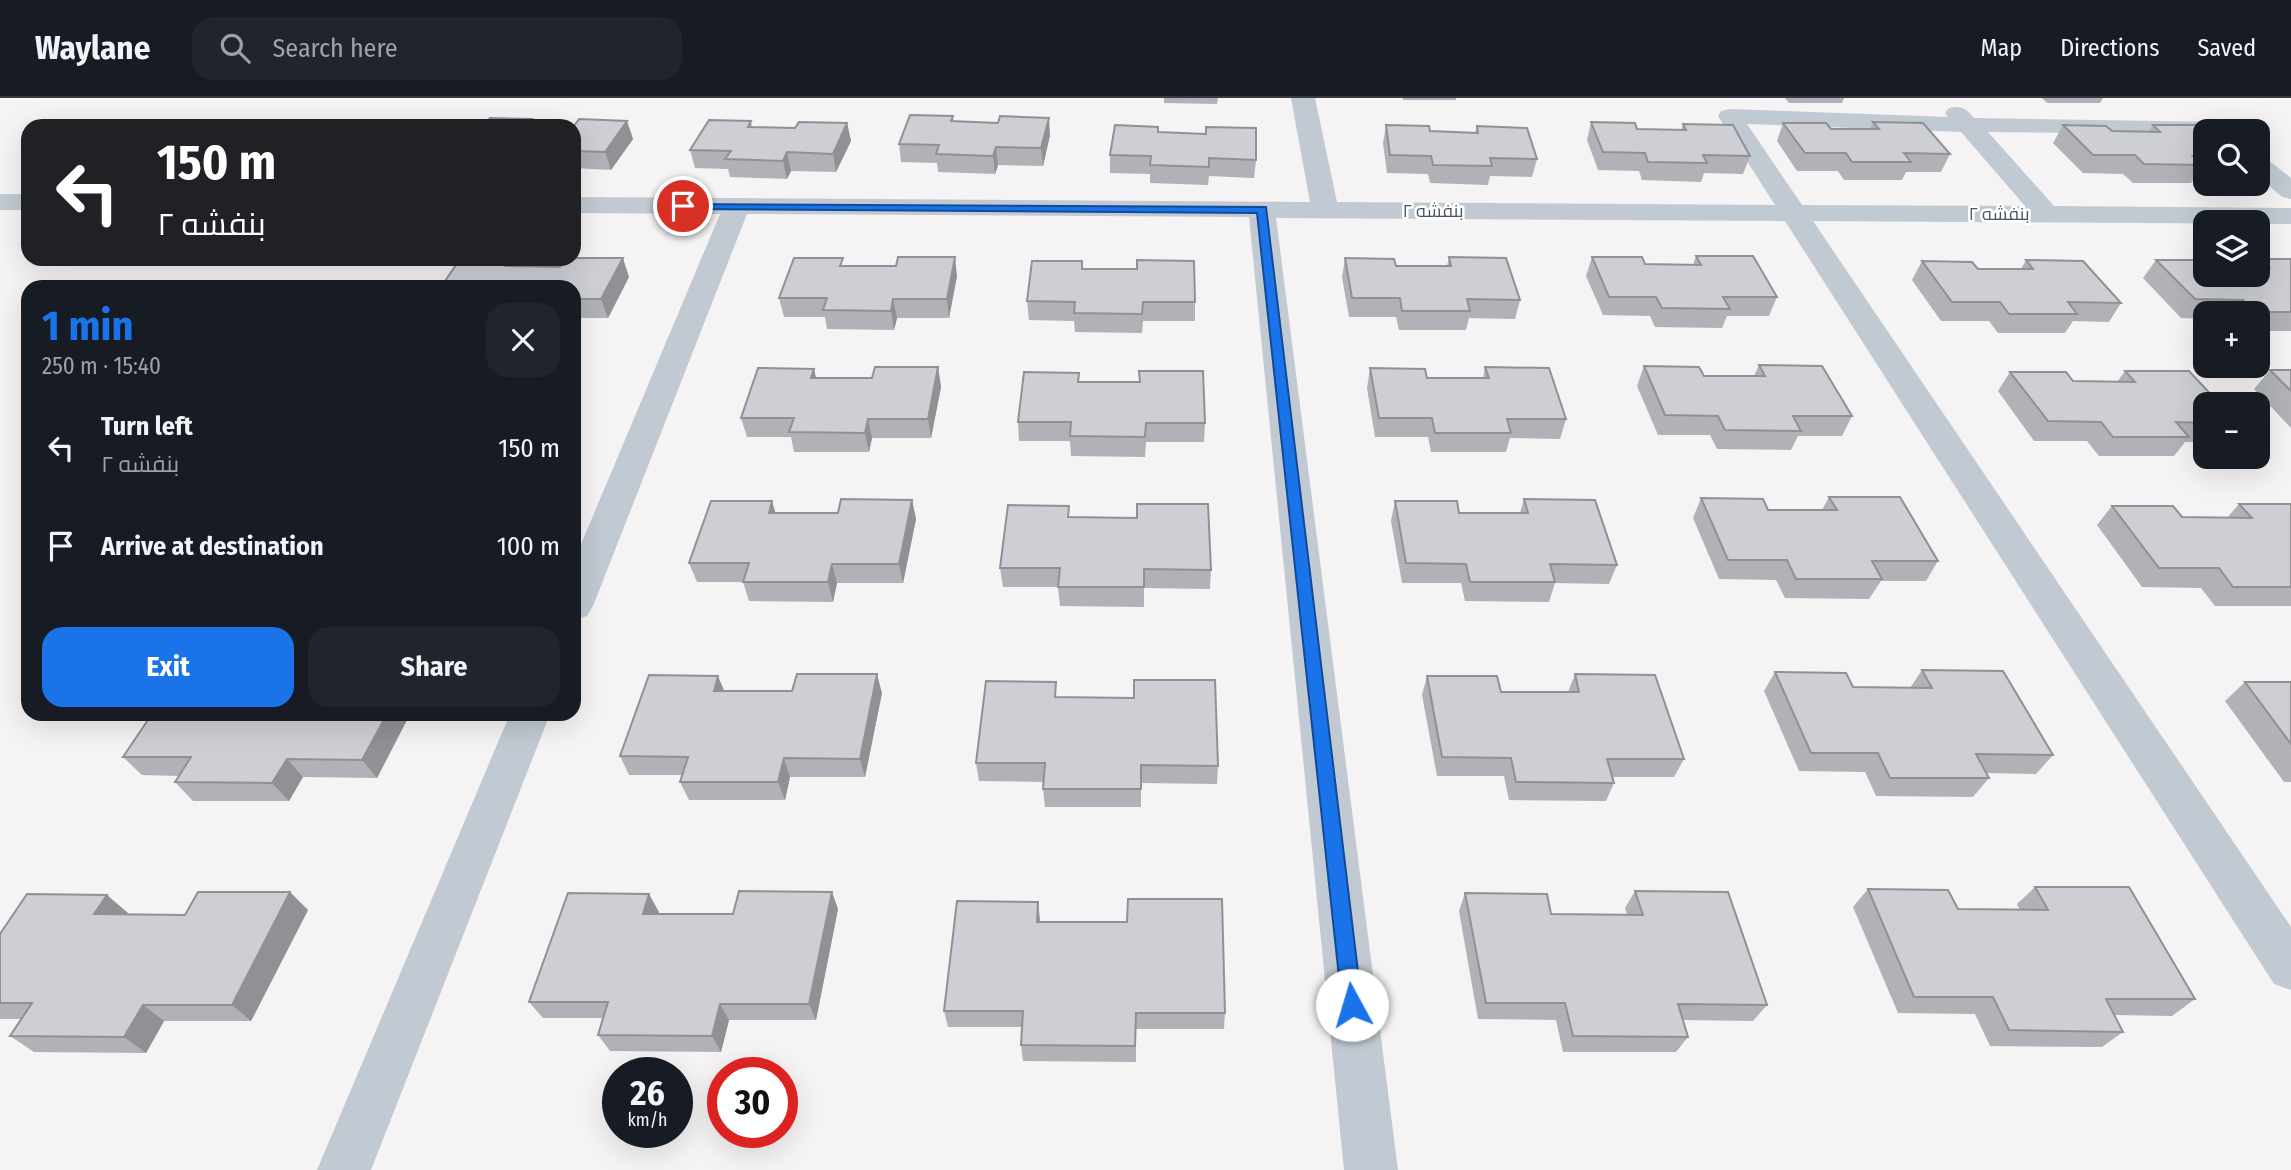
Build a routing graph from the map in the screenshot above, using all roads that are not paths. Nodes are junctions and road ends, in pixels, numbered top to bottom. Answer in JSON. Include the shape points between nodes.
{"nodes":[{"id":1,"x":1303,"y":98,"type":"edge"},
{"id":2,"x":1944,"y":98,"type":"edge"},
{"id":3,"x":2186,"y":105,"type":"dead end"},
{"id":4,"x":2203,"y":119,"type":"edge"},
{"id":5,"x":1968,"y":125,"type":"junction"},
{"id":6,"x":2193,"y":129,"type":"edge"},
{"id":7,"x":2270,"y":174,"type":"edge"},
{"id":8,"x":2291,"y":191,"type":"edge"},
{"id":9,"x":0,"y":202,"type":"edge"},
{"id":10,"x":21,"y":202,"type":"edge"},
{"id":11,"x":581,"y":205,"type":"edge"},
{"id":12,"x":737,"y":206,"type":"junction"},
{"id":13,"x":1262,"y":210,"type":"junction"},
{"id":14,"x":1325,"y":210,"type":"junction"},
{"id":15,"x":1794,"y":213,"type":"junction"},
{"id":16,"x":2047,"y":215,"type":"junction"},
{"id":17,"x":2291,"y":216,"type":"edge"},
{"id":18,"x":581,"y":589,"type":"edge"},
{"id":19,"x":527,"y":721,"type":"edge"},
{"id":20,"x":2291,"y":968,"type":"edge"},
{"id":21,"x":344,"y":1170,"type":"edge"},
{"id":22,"x":1371,"y":1170,"type":"edge"}],
"edges":[{"from":1,"to":14,"type":"street"},
{"from":2,"to":5,"type":"street"},
{"from":3,"to":4,"type":"street"},
{"from":5,"to":6,"type":"street"},
{"from":5,"to":15,"type":"street","via":[[1730,117]]},
{"from":5,"to":16,"type":"street"},
{"from":7,"to":8,"type":"street"},
{"from":9,"to":10,"type":"street"},
{"from":11,"to":12,"type":"street","name":"بنفشه ۲"},
{"from":12,"to":13,"type":"street","name":"بنفشه ۲"},
{"from":12,"to":18,"type":"street"},
{"from":13,"to":14,"type":"street","name":"بنفشه ۲"},
{"from":13,"to":22,"type":"street"},
{"from":14,"to":15,"type":"street","name":"بنفشه ۲"},
{"from":15,"to":16,"type":"street","name":"بنفشه ۲"},
{"from":15,"to":20,"type":"street"},
{"from":16,"to":17,"type":"street","name":"بنفشه ۲"},
{"from":19,"to":21,"type":"street"}]}
